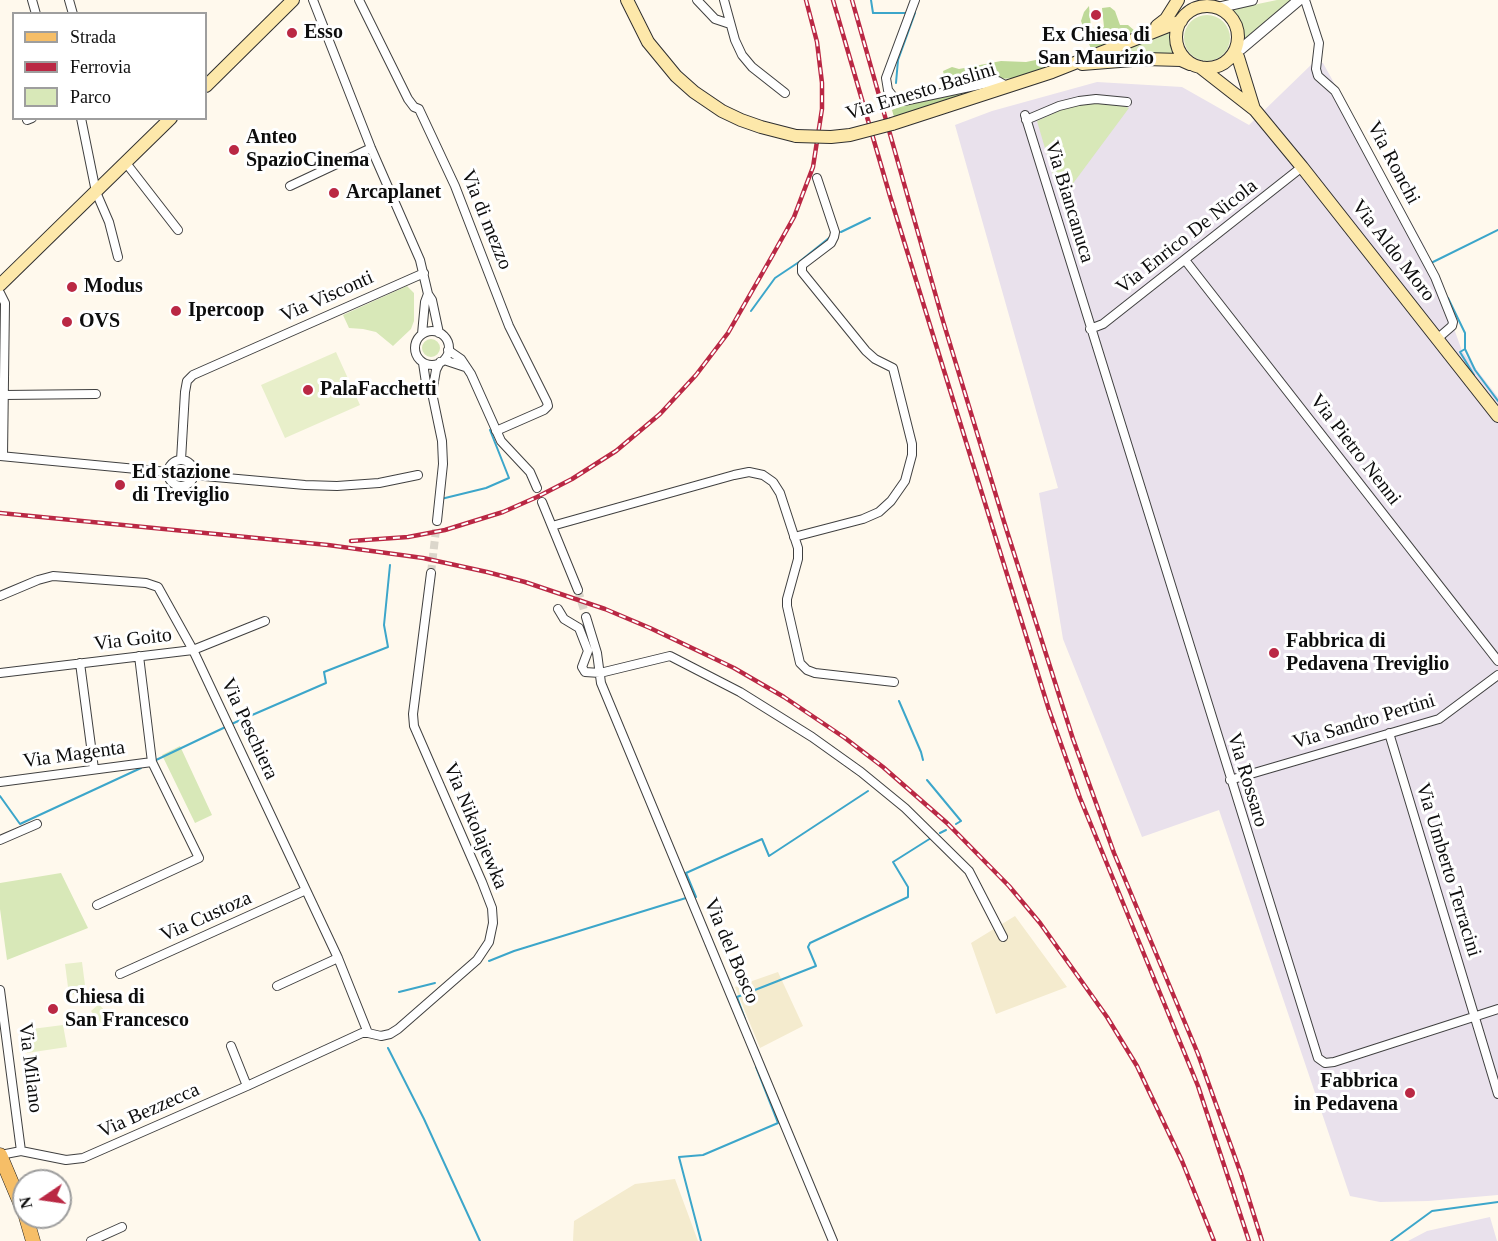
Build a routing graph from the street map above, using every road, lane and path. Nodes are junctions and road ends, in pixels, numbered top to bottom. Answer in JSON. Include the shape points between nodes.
{"nodes":[{"id":1,"x":293,"y":0,"type":"edge"},
{"id":2,"x":313,"y":0,"type":"edge"},
{"id":3,"x":359,"y":0,"type":"edge"},
{"id":4,"x":627,"y":0,"type":"edge"},
{"id":5,"x":696,"y":0,"type":"edge"},
{"id":6,"x":724,"y":0,"type":"edge"},
{"id":7,"x":915,"y":0,"type":"edge"},
{"id":8,"x":1178,"y":0,"type":"edge"},
{"id":9,"x":1185,"y":0,"type":"edge"},
{"id":10,"x":1252,"y":0,"type":"edge"},
{"id":11,"x":1299,"y":0,"type":"edge"},
{"id":12,"x":1305,"y":0,"type":"edge"},
{"id":13,"x":1214,"y":5,"type":"edge"},
{"id":14,"x":1182,"y":20,"type":"junction"},
{"id":15,"x":730,"y":24,"type":"junction"},
{"id":16,"x":1149,"y":32,"type":"junction"},
{"id":17,"x":1234,"y":52,"type":"junction"},
{"id":18,"x":1066,"y":66,"type":"junction"},
{"id":19,"x":1197,"y":66,"type":"junction"},
{"id":20,"x":207,"y":85,"type":"edge"},
{"id":21,"x":1008,"y":87,"type":"junction"},
{"id":22,"x":785,"y":93,"type":"dead end"},
{"id":23,"x":1127,"y":102,"type":"dead end"},
{"id":24,"x":1255,"y":110,"type":"junction"},
{"id":25,"x":81,"y":120,"type":"edge"},
{"id":26,"x":169,"y":120,"type":"edge"},
{"id":27,"x":372,"y":148,"type":"junction"},
{"id":28,"x":126,"y":163,"type":"junction"},
{"id":29,"x":1302,"y":167,"type":"junction"},
{"id":30,"x":817,"y":178,"type":"dead end"},
{"id":31,"x":290,"y":186,"type":"dead end"},
{"id":32,"x":96,"y":192,"type":"junction"},
{"id":33,"x":178,"y":231,"type":"dead end"},
{"id":34,"x":118,"y":257,"type":"dead end"},
{"id":35,"x":1185,"y":260,"type":"junction"},
{"id":36,"x":424,"y":273,"type":"junction"},
{"id":37,"x":0,"y":285,"type":"edge"},
{"id":38,"x":0,"y":293,"type":"edge"},
{"id":39,"x":428,"y":294,"type":"junction"},
{"id":40,"x":1090,"y":328,"type":"junction"},
{"id":41,"x":439,"y":333,"type":"junction"},
{"id":42,"x":422,"y":334,"type":"junction"},
{"id":43,"x":1437,"y":339,"type":"junction"},
{"id":44,"x":448,"y":350,"type":"junction"},
{"id":45,"x":442,"y":361,"type":"junction"},
{"id":46,"x":423,"y":363,"type":"junction"},
{"id":47,"x":465,"y":367,"type":"junction"},
{"id":48,"x":432,"y":393,"type":"junction"},
{"id":49,"x":96,"y":394,"type":"dead end"},
{"id":50,"x":4,"y":396,"type":"junction"},
{"id":51,"x":1498,"y":416,"type":"edge"},
{"id":52,"x":496,"y":431,"type":"junction"},
{"id":53,"x":1,"y":457,"type":"edge"},
{"id":54,"x":181,"y":460,"type":"junction"},
{"id":55,"x":168,"y":472,"type":"junction"},
{"id":56,"x":193,"y":475,"type":"junction"},
{"id":57,"x":418,"y":476,"type":"dead end"},
{"id":58,"x":537,"y":488,"type":"dead end"},
{"id":59,"x":542,"y":502,"type":"dead end"},
{"id":60,"x":437,"y":520,"type":"tunnel mouth"},
{"id":61,"x":552,"y":526,"type":"junction"},
{"id":62,"x":794,"y":537,"type":"junction"},
{"id":63,"x":431,"y":573,"type":"tunnel mouth"},
{"id":64,"x":578,"y":590,"type":"tunnel mouth"},
{"id":65,"x":0,"y":596,"type":"edge"},
{"id":66,"x":558,"y":609,"type":"dead end"},
{"id":67,"x":586,"y":617,"type":"tunnel mouth"},
{"id":68,"x":265,"y":621,"type":"dead end"},
{"id":69,"x":193,"y":650,"type":"junction"},
{"id":70,"x":139,"y":656,"type":"junction"},
{"id":71,"x":1498,"y":661,"type":"edge"},
{"id":72,"x":80,"y":663,"type":"junction"},
{"id":73,"x":0,"y":673,"type":"edge"},
{"id":74,"x":600,"y":673,"type":"junction"},
{"id":75,"x":1498,"y":675,"type":"edge"},
{"id":76,"x":894,"y":682,"type":"dead end"},
{"id":77,"x":1389,"y":733,"type":"junction"},
{"id":78,"x":153,"y":762,"type":"junction"},
{"id":79,"x":94,"y":770,"type":"junction"},
{"id":80,"x":1230,"y":780,"type":"junction"},
{"id":81,"x":0,"y":782,"type":"edge"},
{"id":82,"x":38,"y":824,"type":"dead end"},
{"id":83,"x":0,"y":840,"type":"edge"},
{"id":84,"x":306,"y":890,"type":"junction"},
{"id":85,"x":97,"y":905,"type":"dead end"},
{"id":86,"x":1003,"y":937,"type":"dead end"},
{"id":87,"x":338,"y":958,"type":"junction"},
{"id":88,"x":120,"y":974,"type":"dead end"},
{"id":89,"x":277,"y":986,"type":"dead end"},
{"id":90,"x":0,"y":990,"type":"edge"},
{"id":91,"x":1498,"y":1010,"type":"edge"},
{"id":92,"x":1475,"y":1017,"type":"junction"},
{"id":93,"x":370,"y":1033,"type":"junction"},
{"id":94,"x":231,"y":1046,"type":"dead end"},
{"id":95,"x":247,"y":1086,"type":"junction"},
{"id":96,"x":1498,"y":1094,"type":"edge"},
{"id":97,"x":21,"y":1151,"type":"junction"},
{"id":98,"x":0,"y":1155,"type":"edge"},
{"id":99,"x":12,"y":1184,"type":"edge"},
{"id":100,"x":122,"y":1227,"type":"dead end"},
{"id":101,"x":91,"y":1241,"type":"edge"},
{"id":102,"x":833,"y":1241,"type":"edge"}],
"edges":[{"from":1,"to":20,"type":"main road"},
{"from":2,"to":27,"type":"street"},
{"from":3,"to":52,"type":"street","name":"Via di mezzo","via":[[408,99],[419,109],[455,186],[509,326],[547,402],[544,410]]},
{"from":4,"to":21,"type":"main road","name":"Via Ernesto Baslini","bridge":true,"via":[[648,42],[694,93],[741,120],[796,136],[850,135]]},
{"from":5,"to":15,"type":"street","via":[[715,19]]},
{"from":6,"to":15,"type":"street"},
{"from":7,"to":21,"type":"street","via":[[886,78],[895,99],[998,81]]},
{"from":8,"to":16,"type":"main road","via":[[1166,19]]},
{"from":9,"to":14,"type":"main road"},
{"from":10,"to":13,"type":"street"},
{"from":11,"to":17,"type":"street"},
{"from":12,"to":43,"type":"street","name":"Via Ronchi","via":[[1319,43],[1318,76],[1335,91],[1435,277],[1453,322]]},
{"from":13,"to":14,"type":"main road","via":[[1194,10]]},
{"from":13,"to":17,"type":"main road","via":[[1229,15],[1236,27],[1238,41]]},
{"from":14,"to":16,"type":"main road","name":"Via Ernesto Baslini"},
{"from":14,"to":19,"type":"main road","via":[[1177,30],[1178,46],[1182,56]]},
{"from":15,"to":22,"type":"street","via":[[742,55]]},
{"from":16,"to":18,"type":"main road","name":"Via Ernesto Baslini"},
{"from":17,"to":19,"type":"main road","via":[[1219,66]]},
{"from":17,"to":24,"type":"main road","name":"Via Aldo Moro"},
{"from":18,"to":19,"type":"main road","name":"Via Ernesto Baslini","via":[[1145,59],[1180,60]]},
{"from":18,"to":21,"type":"main road","name":"Via Ernesto Baslini"},
{"from":19,"to":24,"type":"main road","name":"Via Aldo Moro"},
{"from":23,"to":40,"type":"street","name":"Via Biancanuca","via":[[1079,101],[1026,117]]},
{"from":24,"to":29,"type":"main road","name":"Via Aldo Moro"},
{"from":25,"to":32,"type":"street"},
{"from":26,"to":28,"type":"main road"},
{"from":27,"to":31,"type":"street"},
{"from":27,"to":36,"type":"street"},
{"from":28,"to":32,"type":"main road"},
{"from":28,"to":33,"type":"street"},
{"from":29,"to":35,"type":"street","name":"Via Enrico De Nicola"},
{"from":29,"to":43,"type":"main road","name":"Via Aldo Moro"},
{"from":30,"to":62,"type":"street","via":[[835,232],[831,243],[802,265],[802,272],[866,351],[893,368],[912,455],[905,481],[879,512]]},
{"from":32,"to":34,"type":"street"},
{"from":32,"to":37,"type":"main road"},
{"from":35,"to":40,"type":"street","name":"Via Enrico De Nicola","via":[[1103,324]]},
{"from":35,"to":71,"type":"street","name":"Via Pietro Nenni"},
{"from":36,"to":39,"type":"street"},
{"from":36,"to":54,"type":"street","name":"Via Visconti","via":[[193,375],[185,392]]},
{"from":38,"to":50,"type":"street","via":[[5,303]]},
{"from":39,"to":41,"type":"street"},
{"from":39,"to":42,"type":"street"},
{"from":40,"to":80,"type":"street","name":"Via Rossaro"},
{"from":41,"to":42,"type":"street"},
{"from":41,"to":44,"type":"street"},
{"from":42,"to":46,"type":"street","via":[[415,348]]},
{"from":43,"to":51,"type":"main road","name":"Via Aldo Moro"},
{"from":44,"to":45,"type":"street"},
{"from":44,"to":47,"type":"street"},
{"from":45,"to":46,"type":"street"},
{"from":45,"to":47,"type":"street"},
{"from":45,"to":48,"type":"street","via":[[436,370]]},
{"from":46,"to":48,"type":"street"},
{"from":47,"to":52,"type":"street"},
{"from":48,"to":60,"type":"street","via":[[443,464]]},
{"from":49,"to":50,"type":"street"},
{"from":50,"to":53,"type":"street"},
{"from":52,"to":58,"type":"street","via":[[530,472]]},
{"from":53,"to":55,"type":"street"},
{"from":54,"to":55,"type":"street","via":[[171,465]]},
{"from":54,"to":56,"type":"street","via":[[190,465]]},
{"from":55,"to":56,"type":"street","via":[[171,482],[179,486],[187,484]]},
{"from":56,"to":57,"type":"street","via":[[337,486]]},
{"from":59,"to":61,"type":"street"},
{"from":61,"to":62,"type":"street","via":[[749,472],[763,475],[777,487]]},
{"from":61,"to":64,"type":"street"},
{"from":62,"to":76,"type":"street","via":[[798,559],[787,606],[800,663],[815,673]]},
{"from":63,"to":93,"type":"street","name":"Via Nikolajewka","via":[[414,726],[482,882],[493,923],[489,942],[477,960],[399,1029],[386,1035]]},
{"from":65,"to":69,"type":"street","name":"Via Peschiera","via":[[53,576],[146,583],[161,591]]},
{"from":66,"to":74,"type":"street","name":"Via del Bosco","via":[[564,619],[579,628],[588,651],[584,670]]},
{"from":67,"to":74,"type":"street","name":"Via del Bosco"},
{"from":68,"to":69,"type":"street","name":"Via Goito"},
{"from":69,"to":70,"type":"street","name":"Via Goito"},
{"from":69,"to":84,"type":"street","name":"Via Peschiera"},
{"from":70,"to":72,"type":"street","name":"Via Goito"},
{"from":70,"to":78,"type":"street"},
{"from":72,"to":73,"type":"street","name":"Via Goito"},
{"from":72,"to":79,"type":"street"},
{"from":74,"to":86,"type":"street","via":[[670,656],[813,737],[896,801],[957,857],[977,884]]},
{"from":74,"to":102,"type":"street","name":"Via del Bosco"},
{"from":75,"to":77,"type":"street","name":"Via Sandro Pertini","via":[[1439,719]]},
{"from":77,"to":80,"type":"street","name":"Via Sandro Pertini"},
{"from":77,"to":92,"type":"street","name":"Via Umberto Terracini"},
{"from":78,"to":79,"type":"street","name":"Via Magenta"},
{"from":78,"to":85,"type":"street","via":[[199,858]]},
{"from":79,"to":81,"type":"street","name":"Via Magenta"},
{"from":80,"to":92,"type":"street","name":"Via Rossaro","via":[[1319,1060],[1334,1062]]},
{"from":82,"to":83,"type":"street"},
{"from":84,"to":87,"type":"street","name":"Via Peschiera"},
{"from":84,"to":88,"type":"street","name":"Via Custoza"},
{"from":87,"to":89,"type":"street"},
{"from":87,"to":93,"type":"street","name":"Via Peschiera"},
{"from":90,"to":97,"type":"street","name":"Via Milano"},
{"from":91,"to":92,"type":"street","name":"Via Rossaro"},
{"from":92,"to":96,"type":"street","name":"Via Umberto Terracini"},
{"from":93,"to":95,"type":"street","name":"Via Nikolajewka","via":[[362,1033]]},
{"from":94,"to":95,"type":"street"},
{"from":95,"to":97,"type":"street","name":"Via Bezzecca","via":[[83,1158],[66,1160]]},
{"from":97,"to":98,"type":"street"},
{"from":98,"to":99,"type":"main road"},
{"from":100,"to":101,"type":"street"}]}
